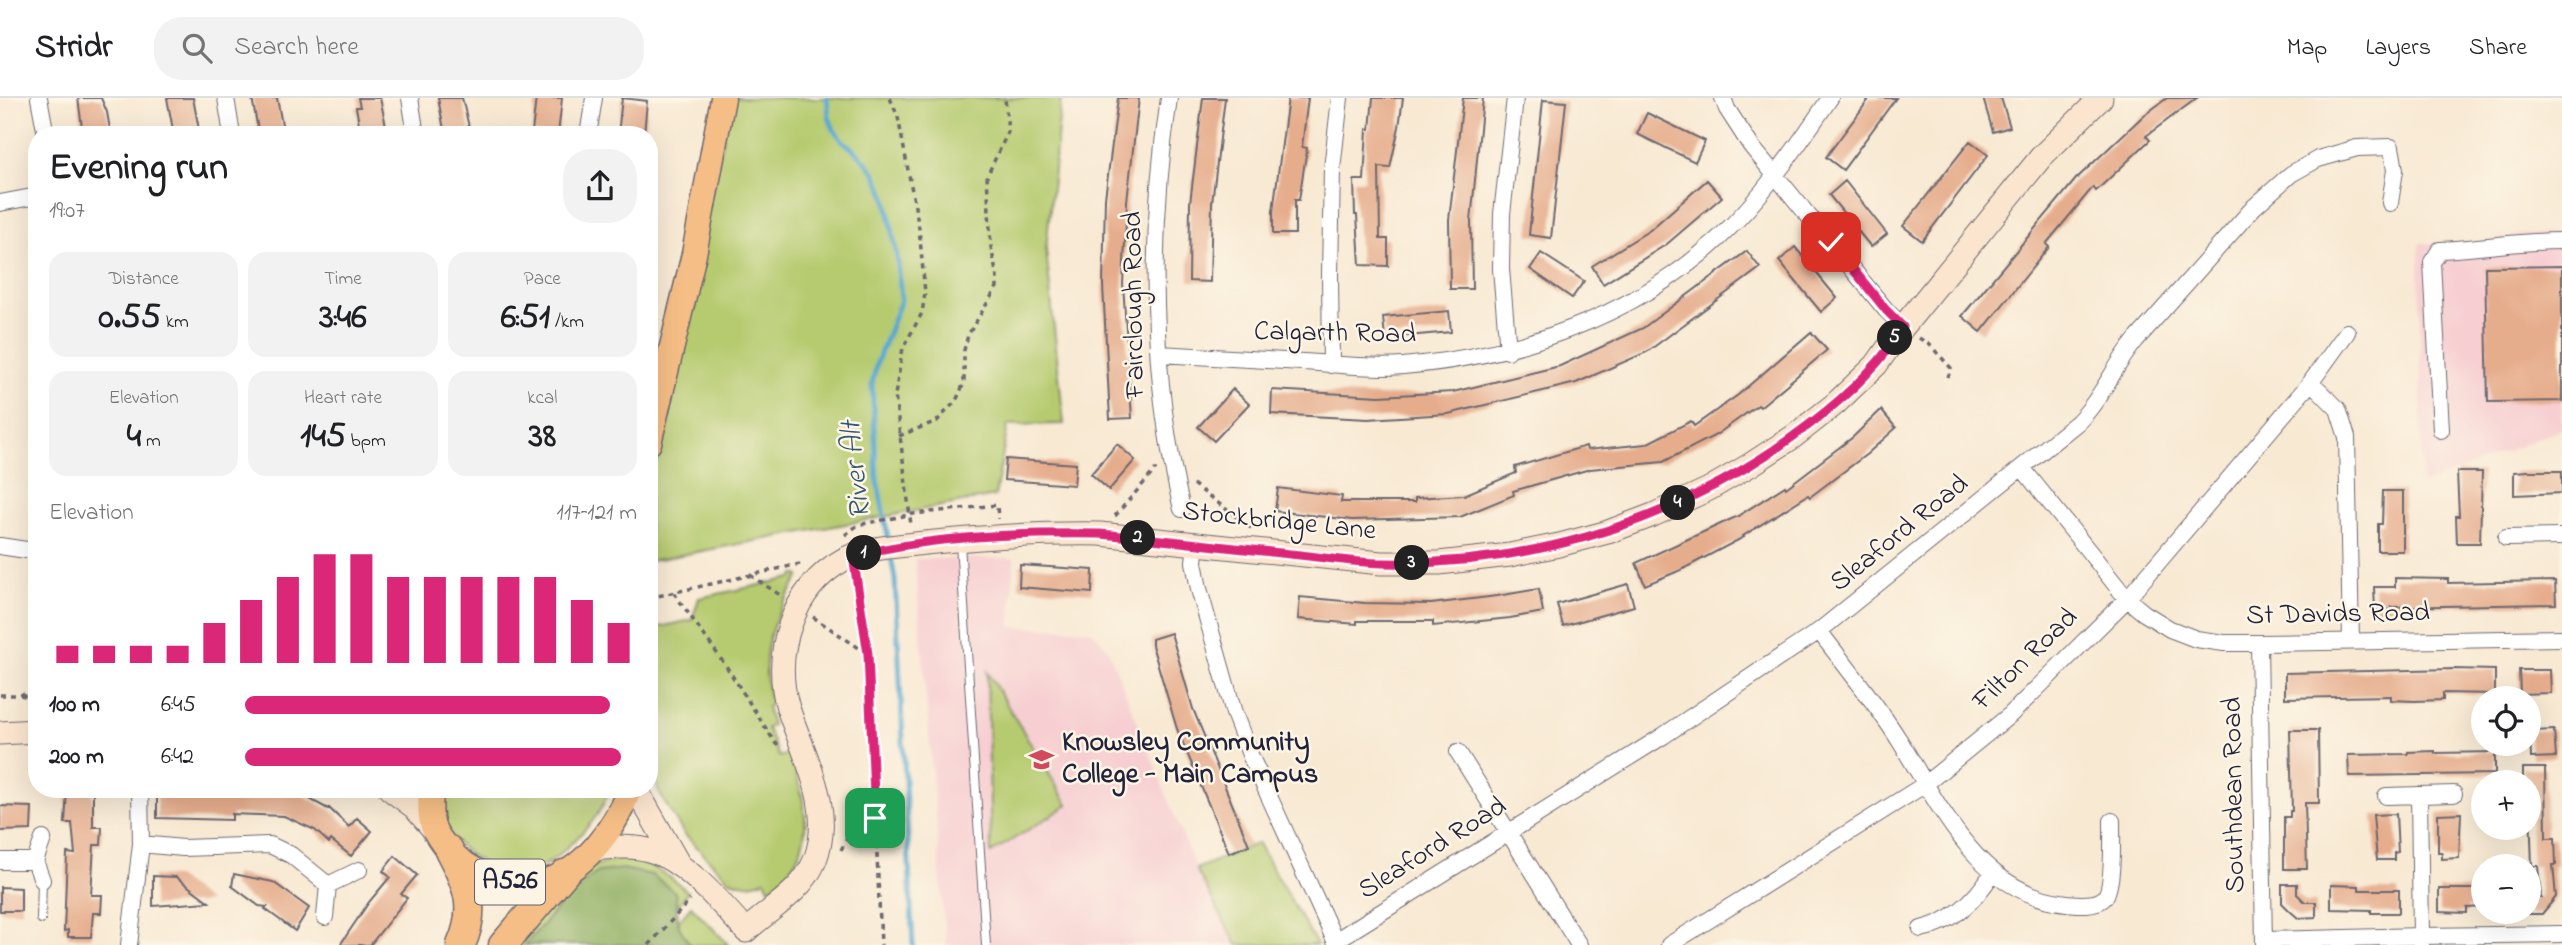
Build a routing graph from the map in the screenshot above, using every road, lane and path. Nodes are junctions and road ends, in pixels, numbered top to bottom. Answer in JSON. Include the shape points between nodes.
{"nodes":[{"id":1,"x":39,"y":98,"type":"edge"},
{"id":2,"x":226,"y":98,"type":"edge"},
{"id":3,"x":410,"y":98,"type":"edge"},
{"id":4,"x":594,"y":98,"type":"edge"},
{"id":5,"x":723,"y":98,"type":"edge"},
{"id":6,"x":890,"y":98,"type":"edge"},
{"id":7,"x":1005,"y":98,"type":"edge"},
{"id":8,"x":1169,"y":98,"type":"edge"},
{"id":9,"x":1340,"y":98,"type":"edge"},
{"id":10,"x":1515,"y":98,"type":"edge"},
{"id":11,"x":1723,"y":98,"type":"edge"},
{"id":12,"x":1830,"y":98,"type":"edge"},
{"id":13,"x":2101,"y":98,"type":"edge"},
{"id":14,"x":44,"y":126,"type":"edge"},
{"id":15,"x":231,"y":126,"type":"edge"},
{"id":16,"x":415,"y":126,"type":"edge"},
{"id":17,"x":589,"y":126,"type":"edge"},
{"id":18,"x":1775,"y":174,"type":"junction"},
{"id":19,"x":28,"y":198,"type":"edge"},
{"id":20,"x":0,"y":203,"type":"edge"},
{"id":21,"x":2390,"y":203,"type":"dead end"},
{"id":22,"x":2562,"y":241,"type":"edge"},
{"id":23,"x":1903,"y":327,"type":"junction"},
{"id":24,"x":2347,"y":332,"type":"dead end"},
{"id":25,"x":1507,"y":351,"type":"junction"},
{"id":26,"x":1159,"y":355,"type":"junction"},
{"id":27,"x":1331,"y":365,"type":"junction"},
{"id":28,"x":1948,"y":377,"type":"dead end"},
{"id":29,"x":2311,"y":382,"type":"junction"},
{"id":30,"x":658,"y":405,"type":"edge"},
{"id":31,"x":2441,"y":430,"type":"dead end"},
{"id":32,"x":899,"y":436,"type":"junction"},
{"id":33,"x":1172,"y":468,"type":"junction"},
{"id":34,"x":2022,"y":469,"type":"junction"},
{"id":35,"x":1182,"y":509,"type":"dead end"},
{"id":36,"x":909,"y":514,"type":"junction"},
{"id":37,"x":992,"y":525,"type":"dead end"},
{"id":38,"x":1100,"y":534,"type":"junction"},
{"id":39,"x":2562,"y":537,"type":"edge"},
{"id":40,"x":2506,"y":538,"type":"dead end"},
{"id":41,"x":960,"y":540,"type":"junction"},
{"id":42,"x":1196,"y":543,"type":"junction"},
{"id":43,"x":908,"y":545,"type":"junction"},
{"id":44,"x":0,"y":546,"type":"edge"},
{"id":45,"x":846,"y":548,"type":"junction"},
{"id":46,"x":28,"y":550,"type":"edge"},
{"id":47,"x":1283,"y":553,"type":"junction"},
{"id":48,"x":811,"y":562,"type":"dead end"},
{"id":49,"x":750,"y":575,"type":"junction"},
{"id":50,"x":674,"y":593,"type":"junction"},
{"id":51,"x":658,"y":596,"type":"edge"},
{"id":52,"x":786,"y":599,"type":"dead end"},
{"id":53,"x":2126,"y":599,"type":"junction"},
{"id":54,"x":815,"y":618,"type":"dead end"},
{"id":55,"x":1819,"y":631,"type":"junction"},
{"id":56,"x":2562,"y":638,"type":"edge"},
{"id":57,"x":2351,"y":641,"type":"junction"},
{"id":58,"x":2259,"y":643,"type":"junction"},
{"id":59,"x":868,"y":654,"type":"junction"},
{"id":60,"x":28,"y":691,"type":"edge"},
{"id":61,"x":0,"y":695,"type":"edge"},
{"id":62,"x":21,"y":695,"type":"junction"},
{"id":63,"x":28,"y":697,"type":"edge"},
{"id":64,"x":28,"y":731,"type":"edge"},
{"id":65,"x":0,"y":733,"type":"edge"},
{"id":66,"x":798,"y":733,"type":"junction"},
{"id":67,"x":1458,"y":752,"type":"dead end"},
{"id":68,"x":1924,"y":785,"type":"junction"},
{"id":69,"x":2454,"y":794,"type":"dead end"},
{"id":70,"x":2419,"y":795,"type":"junction"},
{"id":71,"x":2386,"y":796,"type":"dead end"},
{"id":72,"x":141,"y":798,"type":"edge"},
{"id":73,"x":402,"y":798,"type":"edge"},
{"id":74,"x":433,"y":798,"type":"edge"},
{"id":75,"x":626,"y":798,"type":"edge"},
{"id":76,"x":641,"y":798,"type":"edge"},
{"id":77,"x":2112,"y":821,"type":"dead end"},
{"id":78,"x":1509,"y":832,"type":"junction"},
{"id":79,"x":43,"y":839,"type":"dead end"},
{"id":80,"x":441,"y":840,"type":"junction"},
{"id":81,"x":141,"y":844,"type":"junction"},
{"id":82,"x":595,"y":849,"type":"junction"},
{"id":83,"x":0,"y":861,"type":"edge"},
{"id":84,"x":35,"y":861,"type":"junction"},
{"id":85,"x":678,"y":863,"type":"junction"},
{"id":86,"x":359,"y":870,"type":"dead end"},
{"id":87,"x":1993,"y":872,"type":"junction"},
{"id":88,"x":564,"y":874,"type":"junction"},
{"id":89,"x":42,"y":880,"type":"joint"},
{"id":90,"x":328,"y":885,"type":"junction"},
{"id":91,"x":702,"y":887,"type":"junction"},
{"id":92,"x":325,"y":917,"type":"dead end"},
{"id":93,"x":41,"y":919,"type":"dead end"},
{"id":94,"x":1921,"y":929,"type":"dead end"},
{"id":95,"x":2562,"y":934,"type":"edge"},
{"id":96,"x":2421,"y":941,"type":"edge"},
{"id":97,"x":2264,"y":942,"type":"edge"},
{"id":98,"x":1336,"y":943,"type":"edge"},
{"id":99,"x":129,"y":945,"type":"edge"},
{"id":100,"x":461,"y":945,"type":"edge"},
{"id":101,"x":503,"y":945,"type":"edge"},
{"id":102,"x":649,"y":945,"type":"edge"},
{"id":103,"x":881,"y":945,"type":"edge"},
{"id":104,"x":986,"y":945,"type":"edge"},
{"id":105,"x":1579,"y":945,"type":"edge"},
{"id":106,"x":1669,"y":945,"type":"edge"}],
"edges":[{"from":1,"to":14,"type":"street"},
{"from":2,"to":15,"type":"street"},
{"from":3,"to":16,"type":"street"},
{"from":4,"to":17,"type":"street"},
{"from":5,"to":30,"type":"main road","via":[[694,254]]},
{"from":6,"to":32,"type":"path","via":[[898,117],[919,228],[925,293],[922,313],[899,361],[895,395]]},
{"from":7,"to":32,"type":"path","via":[[1008,132],[987,177],[997,287],[968,335],[964,383],[956,401],[937,422]]},
{"from":8,"to":26,"type":"street","name":"Fairclough Road","via":[[1161,155]]},
{"from":9,"to":27,"type":"street","via":[[1332,169]]},
{"from":10,"to":25,"type":"street","via":[[1502,214]]},
{"from":11,"to":18,"type":"street","via":[[1751,146]]},
{"from":12,"to":18,"type":"street","name":"Calgarth Road"},
{"from":13,"to":23,"type":"main road","name":"Stockbridge Lane","via":[[2042,156]]},
{"from":18,"to":23,"type":"street"},
{"from":18,"to":25,"type":"street","name":"Calgarth Road","via":[[1718,239],[1688,264],[1636,298],[1575,329]]},
{"from":19,"to":20,"type":"street"},
{"from":21,"to":34,"type":"street","name":"Sleaford Road","via":[[2395,170],[2391,147],[2357,148],[2318,159],[2291,174],[2254,207],[2136,340],[2087,414]]},
{"from":22,"to":31,"type":"street","via":[[2440,250],[2432,262]]},
{"from":23,"to":28,"type":"path","via":[[1930,345],[1951,368]]},
{"from":23,"to":47,"type":"main road","name":"Stockbridge Lane","via":[[1876,365],[1793,436],[1709,489],[1608,532],[1510,555],[1451,562],[1381,563]]},
{"from":24,"to":29,"type":"street","name":"Filton Road"},
{"from":25,"to":27,"type":"street","name":"Calgarth Road","via":[[1402,366]]},
{"from":26,"to":27,"type":"street","name":"Calgarth Road"},
{"from":26,"to":33,"type":"street","name":"Fairclough Road"},
{"from":29,"to":53,"type":"street","name":"Filton Road"},
{"from":29,"to":57,"type":"street","via":[[2338,410],[2347,437]]},
{"from":32,"to":36,"type":"path"},
{"from":33,"to":35,"type":"street","name":"Fairclough Road"},
{"from":33,"to":38,"type":"path","via":[[1157,468]]},
{"from":33,"to":47,"type":"path"},
{"from":34,"to":53,"type":"street","name":"St Davids Road"},
{"from":34,"to":55,"type":"street","name":"Sleaford Road"},
{"from":36,"to":37,"type":"path","via":[[997,505],[998,524]]},
{"from":36,"to":43,"type":"path"},
{"from":36,"to":45,"type":"path","via":[[858,526]]},
{"from":38,"to":41,"type":"main road","name":"Stockbridge Lane"},
{"from":38,"to":42,"type":"main road","name":"Stockbridge Lane"},
{"from":39,"to":40,"type":"street"},
{"from":41,"to":43,"type":"main road","name":"Stockbridge Lane"},
{"from":41,"to":104,"type":"lane"},
{"from":42,"to":47,"type":"main road","name":"Stockbridge Lane"},
{"from":42,"to":98,"type":"street","via":[[1199,589],[1234,713]]},
{"from":43,"to":45,"type":"main road","name":"Stockbridge Lane","via":[[878,550]]},
{"from":44,"to":46,"type":"street"},
{"from":45,"to":59,"type":"path"},
{"from":45,"to":66,"type":"main road","name":"Stockbridge Lane","via":[[798,607],[786,638],[783,686]]},
{"from":48,"to":49,"type":"path"},
{"from":49,"to":50,"type":"path"},
{"from":49,"to":52,"type":"path"},
{"from":50,"to":51,"type":"path"},
{"from":50,"to":66,"type":"path","via":[[776,744]]},
{"from":53,"to":58,"type":"street","name":"St Davids Road","via":[[2184,635],[2224,643]]},
{"from":53,"to":68,"type":"street","name":"Filton Road","via":[[2010,715]]},
{"from":54,"to":59,"type":"path"},
{"from":55,"to":68,"type":"street","via":[[1901,743]]},
{"from":55,"to":78,"type":"street","name":"Sleaford Road"},
{"from":56,"to":57,"type":"street","name":"St Davids Road"},
{"from":57,"to":58,"type":"street","name":"St Davids Road"},
{"from":58,"to":97,"type":"street","name":"Southdean Road"},
{"from":59,"to":103,"type":"path"},
{"from":60,"to":62,"type":"path"},
{"from":61,"to":62,"type":"path"},
{"from":62,"to":63,"type":"path"},
{"from":64,"to":65,"type":"main road"},
{"from":66,"to":91,"type":"main road","name":"Stockbridge Lane","via":[[822,814],[815,862],[806,877],[794,893],[746,931]]},
{"from":67,"to":78,"type":"street"},
{"from":68,"to":87,"type":"street","via":[[1958,835]]},
{"from":68,"to":106,"type":"street","name":"Filton Road"},
{"from":69,"to":70,"type":"street"},
{"from":70,"to":71,"type":"street"},
{"from":70,"to":96,"type":"street"},
{"from":72,"to":81,"type":"street"},
{"from":73,"to":80,"type":"main road"},
{"from":74,"to":80,"type":"main road"},
{"from":75,"to":82,"type":"main road","number":"A526","via":[[619,816]]},
{"from":76,"to":85,"type":"main road","name":"Stockbridge Lane"},
{"from":77,"to":87,"type":"street","via":[[2109,890],[2094,904],[2052,902]]},
{"from":78,"to":98,"type":"street","name":"Sleaford Road"},
{"from":78,"to":105,"type":"street"},
{"from":79,"to":84,"type":"street"},
{"from":80,"to":88,"type":"main road","number":"A526","via":[[468,866],[491,878],[542,882]]},
{"from":80,"to":100,"type":"highway","via":[[460,870],[470,899]]},
{"from":81,"to":90,"type":"street","via":[[183,848],[270,845],[291,855]]},
{"from":81,"to":99,"type":"street"},
{"from":82,"to":85,"type":"main road","name":"Stockbridge Lane","via":[[637,847]]},
{"from":82,"to":88,"type":"main road","number":"A526"},
{"from":83,"to":84,"type":"street"},
{"from":84,"to":89,"type":"street"},
{"from":85,"to":91,"type":"main road","name":"Stockbridge Lane"},
{"from":86,"to":90,"type":"street"},
{"from":87,"to":94,"type":"street","via":[[1955,916]]},
{"from":88,"to":101,"type":"highway"},
{"from":89,"to":93,"type":"lane"},
{"from":90,"to":92,"type":"street"},
{"from":91,"to":102,"type":"path"},
{"from":95,"to":96,"type":"street"},
{"from":96,"to":97,"type":"street"}]}
